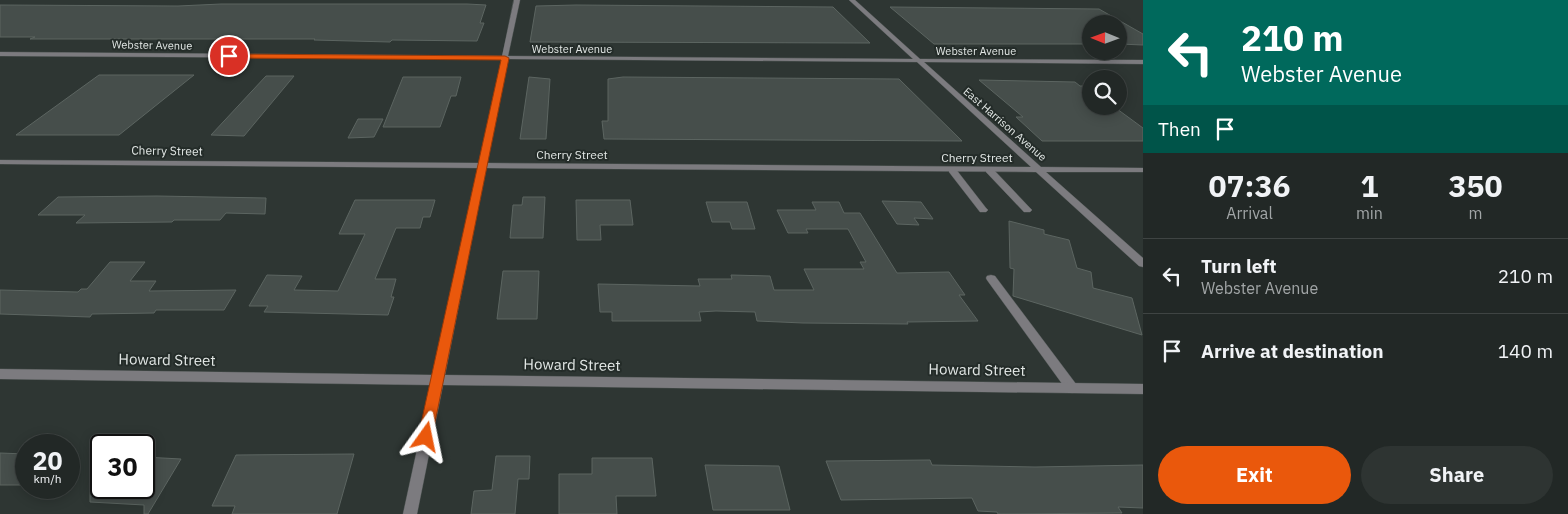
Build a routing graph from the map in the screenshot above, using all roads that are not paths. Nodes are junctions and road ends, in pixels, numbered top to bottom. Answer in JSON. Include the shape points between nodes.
{"nodes":[{"id":1,"x":517,"y":0,"type":"edge"},
{"id":2,"x":852,"y":0,"type":"edge"},
{"id":3,"x":0,"y":54,"type":"edge"},
{"id":4,"x":505,"y":58,"type":"junction"},
{"id":5,"x":918,"y":61,"type":"junction"},
{"id":6,"x":1143,"y":62,"type":"edge"},
{"id":7,"x":0,"y":162,"type":"edge"},
{"id":8,"x":482,"y":166,"type":"junction"},
{"id":9,"x":952,"y":170,"type":"junction"},
{"id":10,"x":989,"y":170,"type":"junction"},
{"id":11,"x":1143,"y":170,"type":"edge"},
{"id":12,"x":1041,"y":171,"type":"junction"},
{"id":13,"x":982,"y":210,"type":"dead end"},
{"id":14,"x":1027,"y":210,"type":"dead end"},
{"id":15,"x":1143,"y":264,"type":"edge"},
{"id":16,"x":991,"y":278,"type":"dead end"},
{"id":17,"x":0,"y":374,"type":"edge"},
{"id":18,"x":438,"y":379,"type":"junction"},
{"id":19,"x":1072,"y":388,"type":"junction"},
{"id":20,"x":1143,"y":389,"type":"edge"},
{"id":21,"x":410,"y":514,"type":"edge"}],
"edges":[{"from":1,"to":4,"type":"street"},
{"from":2,"to":5,"type":"street","name":"East Harrison Avenue"},
{"from":3,"to":4,"type":"street","name":"Webster Avenue"},
{"from":4,"to":5,"type":"street","name":"Webster Avenue"},
{"from":4,"to":8,"type":"street"},
{"from":5,"to":6,"type":"street","name":"Webster Avenue"},
{"from":5,"to":12,"type":"street","name":"East Harrison Avenue"},
{"from":7,"to":8,"type":"street","name":"Cherry Street"},
{"from":8,"to":9,"type":"street","name":"Cherry Street"},
{"from":8,"to":18,"type":"street"},
{"from":9,"to":10,"type":"street","name":"Cherry Street"},
{"from":9,"to":13,"type":"street"},
{"from":10,"to":12,"type":"street","name":"Cherry Street"},
{"from":10,"to":14,"type":"street"},
{"from":11,"to":12,"type":"street","name":"Cherry Street"},
{"from":12,"to":15,"type":"street","name":"East Harrison Avenue"},
{"from":16,"to":19,"type":"street"},
{"from":17,"to":18,"type":"street","name":"Howard Street"},
{"from":18,"to":19,"type":"street","name":"Howard Street"},
{"from":18,"to":21,"type":"street"},
{"from":19,"to":20,"type":"street","name":"Howard Street"}]}
